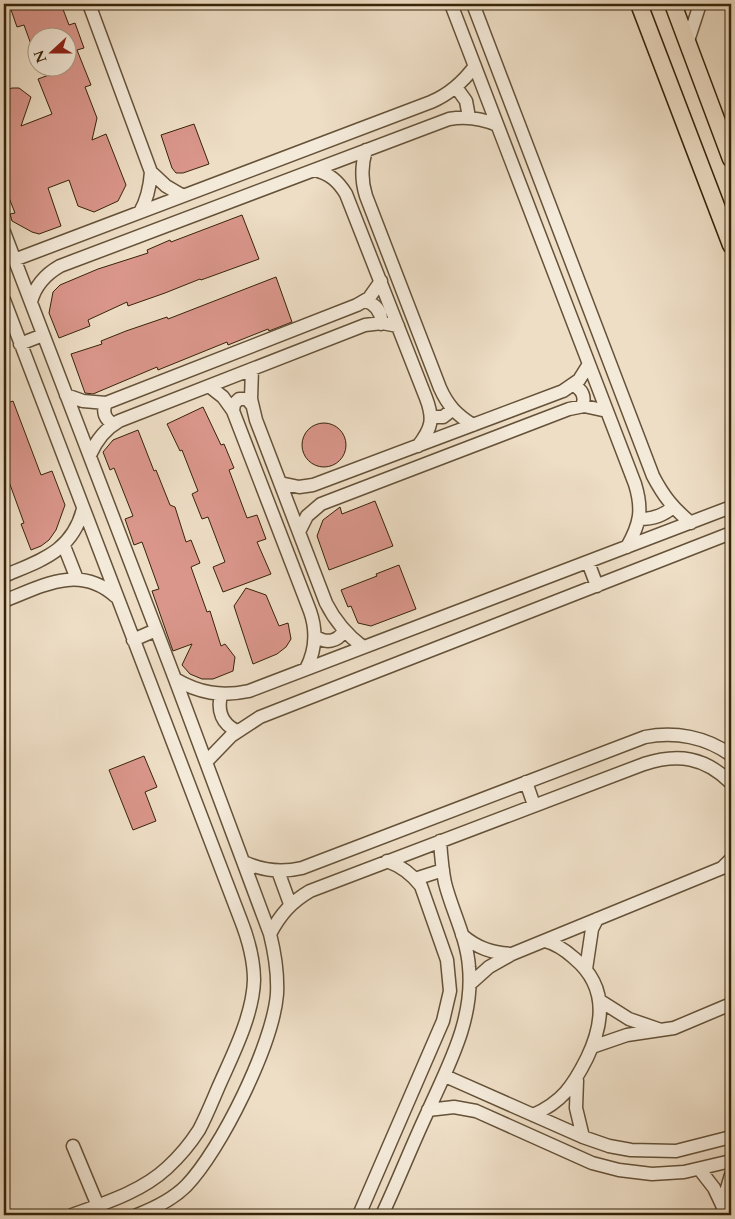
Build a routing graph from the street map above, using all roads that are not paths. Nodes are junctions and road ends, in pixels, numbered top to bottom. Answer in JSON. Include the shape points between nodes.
{"nodes":[{"id":1,"x":89,"y":4,"type":"edge"},
{"id":2,"x":451,"y":4,"type":"edge"},
{"id":3,"x":472,"y":4,"type":"edge"},
{"id":4,"x":639,"y":4,"type":"edge"},
{"id":5,"x":673,"y":4,"type":"edge"},
{"id":6,"x":700,"y":4,"type":"edge"},
{"id":7,"x":688,"y":41,"type":"junction"},
{"id":8,"x":475,"y":66,"type":"junction"},
{"id":9,"x":456,"y":87,"type":"junction"},
{"id":10,"x":469,"y":117,"type":"junction"},
{"id":11,"x":497,"y":125,"type":"junction"},
{"id":12,"x":366,"y":150,"type":"junction"},
{"id":13,"x":731,"y":159,"type":"edge"},
{"id":14,"x":315,"y":170,"type":"junction"},
{"id":15,"x":151,"y":172,"type":"junction"},
{"id":16,"x":364,"y":187,"type":"junction"},
{"id":17,"x":346,"y":194,"type":"junction"},
{"id":18,"x":183,"y":196,"type":"junction"},
{"id":19,"x":549,"y":203,"type":"junction"},
{"id":20,"x":530,"y":209,"type":"junction"},
{"id":21,"x":140,"y":212,"type":"junction"},
{"id":22,"x":4,"y":232,"type":"edge"},
{"id":23,"x":731,"y":245,"type":"edge"},
{"id":24,"x":52,"y":246,"type":"junction"},
{"id":25,"x":14,"y":260,"type":"junction"},
{"id":26,"x":60,"y":266,"type":"junction"},
{"id":27,"x":381,"y":281,"type":"junction"},
{"id":28,"x":4,"y":300,"type":"edge"},
{"id":29,"x":366,"y":301,"type":"junction"},
{"id":30,"x":31,"y":302,"type":"junction"},
{"id":31,"x":381,"y":324,"type":"junction"},
{"id":32,"x":398,"y":326,"type":"junction"},
{"id":33,"x":43,"y":335,"type":"junction"},
{"id":34,"x":20,"y":344,"type":"junction"},
{"id":35,"x":589,"y":364,"type":"junction"},
{"id":36,"x":252,"y":369,"type":"junction"},
{"id":37,"x":573,"y":385,"type":"junction"},
{"id":38,"x":209,"y":386,"type":"junction"},
{"id":39,"x":66,"y":395,"type":"junction"},
{"id":40,"x":106,"y":402,"type":"junction"},
{"id":41,"x":252,"y":405,"type":"junction"},
{"id":42,"x":582,"y":406,"type":"junction"},
{"id":43,"x":452,"y":410,"type":"junction"},
{"id":44,"x":234,"y":411,"type":"junction"},
{"id":45,"x":607,"y":411,"type":"junction"},
{"id":46,"x":431,"y":417,"type":"junction"},
{"id":47,"x":114,"y":424,"type":"junction"},
{"id":48,"x":473,"y":425,"type":"junction"},
{"id":49,"x":417,"y":446,"type":"junction"},
{"id":50,"x":90,"y":456,"type":"junction"},
{"id":51,"x":280,"y":483,"type":"junction"},
{"id":52,"x":314,"y":486,"type":"junction"},
{"id":53,"x":320,"y":504,"type":"junction"},
{"id":54,"x":673,"y":507,"type":"junction"},
{"id":55,"x":731,"y":507,"type":"edge"},
{"id":56,"x":83,"y":509,"type":"junction"},
{"id":57,"x":640,"y":519,"type":"junction"},
{"id":58,"x":691,"y":523,"type":"junction"},
{"id":59,"x":299,"y":532,"type":"junction"},
{"id":60,"x":731,"y":533,"type":"edge"},
{"id":61,"x":64,"y":546,"type":"junction"},
{"id":62,"x":627,"y":547,"type":"junction"},
{"id":63,"x":588,"y":562,"type":"junction"},
{"id":64,"x":4,"y":576,"type":"edge"},
{"id":65,"x":77,"y":579,"type":"junction"},
{"id":66,"x":597,"y":586,"type":"junction"},
{"id":67,"x":117,"y":598,"type":"junction"},
{"id":68,"x":4,"y":601,"type":"edge"},
{"id":69,"x":156,"y":630,"type":"junction"},
{"id":70,"x":344,"y":631,"type":"junction"},
{"id":71,"x":315,"y":636,"type":"junction"},
{"id":72,"x":133,"y":640,"type":"junction"},
{"id":73,"x":363,"y":647,"type":"junction"},
{"id":74,"x":306,"y":669,"type":"junction"},
{"id":75,"x":175,"y":679,"type":"junction"},
{"id":76,"x":221,"y":694,"type":"junction"},
{"id":77,"x":237,"y":731,"type":"junction"},
{"id":78,"x":731,"y":755,"type":"edge"},
{"id":79,"x":206,"y":762,"type":"junction"},
{"id":80,"x":526,"y":782,"type":"junction"},
{"id":81,"x":731,"y":784,"type":"edge"},
{"id":82,"x":534,"y":805,"type":"junction"},
{"id":83,"x":440,"y":841,"type":"junction"},
{"id":84,"x":731,"y":859,"type":"edge"},
{"id":85,"x":386,"y":861,"type":"junction"},
{"id":86,"x":244,"y":862,"type":"junction"},
{"id":87,"x":726,"y":868,"type":"edge"},
{"id":88,"x":443,"y":870,"type":"junction"},
{"id":89,"x":278,"y":871,"type":"junction"},
{"id":90,"x":415,"y":879,"type":"junction"},
{"id":91,"x":290,"y":904,"type":"junction"},
{"id":92,"x":597,"y":919,"type":"junction"},
{"id":93,"x":270,"y":934,"type":"junction"},
{"id":94,"x":462,"y":936,"type":"junction"},
{"id":95,"x":545,"y":941,"type":"junction"},
{"id":96,"x":512,"y":954,"type":"junction"},
{"id":97,"x":586,"y":969,"type":"junction"},
{"id":98,"x":470,"y":984,"type":"junction"},
{"id":99,"x":600,"y":1000,"type":"junction"},
{"id":100,"x":731,"y":1004,"type":"edge"},
{"id":101,"x":663,"y":1030,"type":"junction"},
{"id":102,"x":592,"y":1047,"type":"junction"},
{"id":103,"x":444,"y":1076,"type":"junction"},
{"id":104,"x":577,"y":1078,"type":"junction"},
{"id":105,"x":428,"y":1110,"type":"junction"},
{"id":106,"x":533,"y":1115,"type":"junction"},
{"id":107,"x":583,"y":1137,"type":"junction"},
{"id":108,"x":731,"y":1137,"type":"edge"},
{"id":109,"x":73,"y":1146,"type":"dead end"},
{"id":110,"x":609,"y":1146,"type":"junction"},
{"id":111,"x":731,"y":1161,"type":"edge"},
{"id":112,"x":604,"y":1167,"type":"junction"},
{"id":113,"x":700,"y":1170,"type":"junction"},
{"id":114,"x":731,"y":1175,"type":"edge"},
{"id":115,"x":372,"y":1188,"type":"junction"},
{"id":116,"x":390,"y":1197,"type":"junction"},
{"id":117,"x":98,"y":1206,"type":"junction"},
{"id":118,"x":723,"y":1211,"type":"edge"},
{"id":119,"x":72,"y":1215,"type":"edge"},
{"id":120,"x":137,"y":1215,"type":"edge"},
{"id":121,"x":359,"y":1215,"type":"edge"},
{"id":122,"x":382,"y":1215,"type":"edge"}],
"edges":[{"from":1,"to":15,"type":"street"},
{"from":2,"to":8,"type":"street"},
{"from":3,"to":19,"type":"street"},
{"from":4,"to":23,"type":"main road"},
{"from":5,"to":7,"type":"main road"},
{"from":6,"to":7,"type":"street"},
{"from":7,"to":13,"type":"main road"},
{"from":8,"to":9,"type":"street"},
{"from":8,"to":11,"type":"street"},
{"from":9,"to":10,"type":"street","via":[[466,101]]},
{"from":9,"to":18,"type":"street","via":[[431,102]]},
{"from":10,"to":11,"type":"street"},
{"from":10,"to":12,"type":"street","via":[[449,119]]},
{"from":11,"to":20,"type":"street"},
{"from":12,"to":14,"type":"street"},
{"from":12,"to":16,"type":"street","via":[[362,168]]},
{"from":14,"to":17,"type":"street","via":[[327,173]]},
{"from":14,"to":26,"type":"street"},
{"from":15,"to":18,"type":"street"},
{"from":15,"to":21,"type":"street","via":[[145,204]]},
{"from":16,"to":17,"type":"street","via":[[355,185]]},
{"from":16,"to":43,"type":"street","via":[[440,388]]},
{"from":17,"to":27,"type":"street"},
{"from":18,"to":21,"type":"street"},
{"from":19,"to":20,"type":"street"},
{"from":19,"to":54,"type":"street","via":[[653,476]]},
{"from":20,"to":35,"type":"street"},
{"from":21,"to":24,"type":"street"},
{"from":22,"to":25,"type":"street"},
{"from":24,"to":25,"type":"street"},
{"from":24,"to":26,"type":"street","via":[[50,257]]},
{"from":25,"to":30,"type":"street"},
{"from":26,"to":30,"type":"street","via":[[38,285]]},
{"from":27,"to":29,"type":"street"},
{"from":27,"to":32,"type":"street"},
{"from":28,"to":34,"type":"street"},
{"from":29,"to":31,"type":"street","via":[[378,309]]},
{"from":29,"to":40,"type":"street"},
{"from":30,"to":33,"type":"street"},
{"from":31,"to":32,"type":"street"},
{"from":31,"to":36,"type":"street","via":[[365,325]]},
{"from":32,"to":46,"type":"street"},
{"from":33,"to":34,"type":"street"},
{"from":33,"to":39,"type":"street"},
{"from":34,"to":56,"type":"street"},
{"from":35,"to":37,"type":"street"},
{"from":35,"to":45,"type":"street"},
{"from":36,"to":38,"type":"street"},
{"from":36,"to":41,"type":"street"},
{"from":37,"to":42,"type":"street","via":[[583,394]]},
{"from":37,"to":48,"type":"street"},
{"from":38,"to":44,"type":"street"},
{"from":38,"to":47,"type":"street"},
{"from":39,"to":40,"type":"street","via":[[82,401]]},
{"from":39,"to":50,"type":"street"},
{"from":40,"to":47,"type":"street","via":[[105,415]]},
{"from":41,"to":44,"type":"street","via":[[247,399],[239,399],[234,404]]},
{"from":41,"to":51,"type":"street"},
{"from":42,"to":45,"type":"street"},
{"from":42,"to":53,"type":"street"},
{"from":43,"to":46,"type":"street","via":[[443,417]]},
{"from":43,"to":48,"type":"street"},
{"from":44,"to":71,"type":"street","via":[[310,611]]},
{"from":45,"to":57,"type":"street","via":[[635,484]]},
{"from":46,"to":49,"type":"street","via":[[430,426]]},
{"from":47,"to":50,"type":"street","via":[[98,439]]},
{"from":48,"to":49,"type":"street"},
{"from":49,"to":52,"type":"street"},
{"from":50,"to":69,"type":"street"},
{"from":51,"to":52,"type":"street"},
{"from":51,"to":59,"type":"street"},
{"from":52,"to":53,"type":"street","via":[[314,494]]},
{"from":53,"to":59,"type":"street","via":[[307,516]]},
{"from":54,"to":57,"type":"street","via":[[654,518]]},
{"from":54,"to":58,"type":"street"},
{"from":55,"to":58,"type":"street"},
{"from":56,"to":61,"type":"street","via":[[78,525]]},
{"from":56,"to":67,"type":"street"},
{"from":57,"to":62,"type":"street"},
{"from":58,"to":62,"type":"street"},
{"from":59,"to":70,"type":"street","via":[[331,614]]},
{"from":60,"to":66,"type":"street"},
{"from":61,"to":64,"type":"street","via":[[48,557]]},
{"from":61,"to":65,"type":"street"},
{"from":62,"to":63,"type":"street"},
{"from":63,"to":66,"type":"street"},
{"from":63,"to":73,"type":"street"},
{"from":65,"to":67,"type":"street","via":[[94,583]]},
{"from":65,"to":68,"type":"street","via":[[52,583]]},
{"from":66,"to":77,"type":"street","via":[[260,717]]},
{"from":67,"to":72,"type":"street"},
{"from":69,"to":72,"type":"street"},
{"from":69,"to":75,"type":"street"},
{"from":70,"to":71,"type":"street","via":[[332,641]]},
{"from":70,"to":73,"type":"street"},
{"from":71,"to":74,"type":"street","via":[[313,653]]},
{"from":72,"to":117,"type":"street","via":[[246,933],[254,982],[248,1014],[233,1054],[190,1143],[153,1179]]},
{"from":73,"to":74,"type":"street"},
{"from":74,"to":76,"type":"street","via":[[249,691]]},
{"from":75,"to":76,"type":"street","via":[[197,690]]},
{"from":75,"to":79,"type":"street"},
{"from":76,"to":77,"type":"street","via":[[220,713],[226,724]]},
{"from":77,"to":79,"type":"street"},
{"from":78,"to":80,"type":"street","via":[[692,737],[666,734],[637,739]]},
{"from":79,"to":86,"type":"street"},
{"from":80,"to":82,"type":"street"},
{"from":80,"to":89,"type":"street","via":[[302,868]]},
{"from":81,"to":82,"type":"street","via":[[717,771],[692,759],[663,758]]},
{"from":82,"to":83,"type":"street"},
{"from":83,"to":85,"type":"street"},
{"from":83,"to":88,"type":"street"},
{"from":84,"to":87,"type":"street"},
{"from":85,"to":90,"type":"street","via":[[402,867]]},
{"from":85,"to":91,"type":"street","via":[[310,891]]},
{"from":86,"to":89,"type":"street"},
{"from":86,"to":93,"type":"street"},
{"from":87,"to":92,"type":"street"},
{"from":88,"to":90,"type":"street"},
{"from":88,"to":94,"type":"street"},
{"from":89,"to":91,"type":"street"},
{"from":90,"to":115,"type":"street","via":[[424,894],[443,946],[450,991],[443,1021]]},
{"from":91,"to":93,"type":"street"},
{"from":92,"to":95,"type":"street"},
{"from":92,"to":97,"type":"street","via":[[592,929]]},
{"from":93,"to":120,"type":"street","via":[[277,974],[274,1015],[249,1081],[197,1174],[170,1200]]},
{"from":94,"to":96,"type":"street","via":[[485,950]]},
{"from":94,"to":98,"type":"street"},
{"from":95,"to":96,"type":"street"},
{"from":95,"to":97,"type":"street","via":[[555,943]]},
{"from":96,"to":98,"type":"street","via":[[489,967]]},
{"from":97,"to":99,"type":"street"},
{"from":98,"to":103,"type":"street","via":[[464,1026]]},
{"from":99,"to":101,"type":"street","via":[[629,1019]]},
{"from":99,"to":102,"type":"street","via":[[600,1024]]},
{"from":100,"to":101,"type":"street"},
{"from":101,"to":102,"type":"street","via":[[627,1035]]},
{"from":102,"to":104,"type":"street"},
{"from":103,"to":105,"type":"street"},
{"from":103,"to":106,"type":"street"},
{"from":104,"to":106,"type":"street","via":[[562,1096]]},
{"from":104,"to":107,"type":"street","via":[[576,1108]]},
{"from":105,"to":112,"type":"street","via":[[454,1107],[476,1111]]},
{"from":105,"to":116,"type":"street"},
{"from":106,"to":107,"type":"street"},
{"from":107,"to":110,"type":"street"},
{"from":108,"to":110,"type":"street","via":[[676,1151]]},
{"from":109,"to":117,"type":"street"},
{"from":110,"to":112,"type":"street"},
{"from":111,"to":113,"type":"street"},
{"from":112,"to":113,"type":"street","via":[[652,1174]]},
{"from":113,"to":118,"type":"street","via":[[714,1188]]},
{"from":114,"to":118,"type":"street"},
{"from":115,"to":116,"type":"street"},
{"from":115,"to":121,"type":"street"},
{"from":116,"to":122,"type":"street"},
{"from":117,"to":119,"type":"street"}]}
